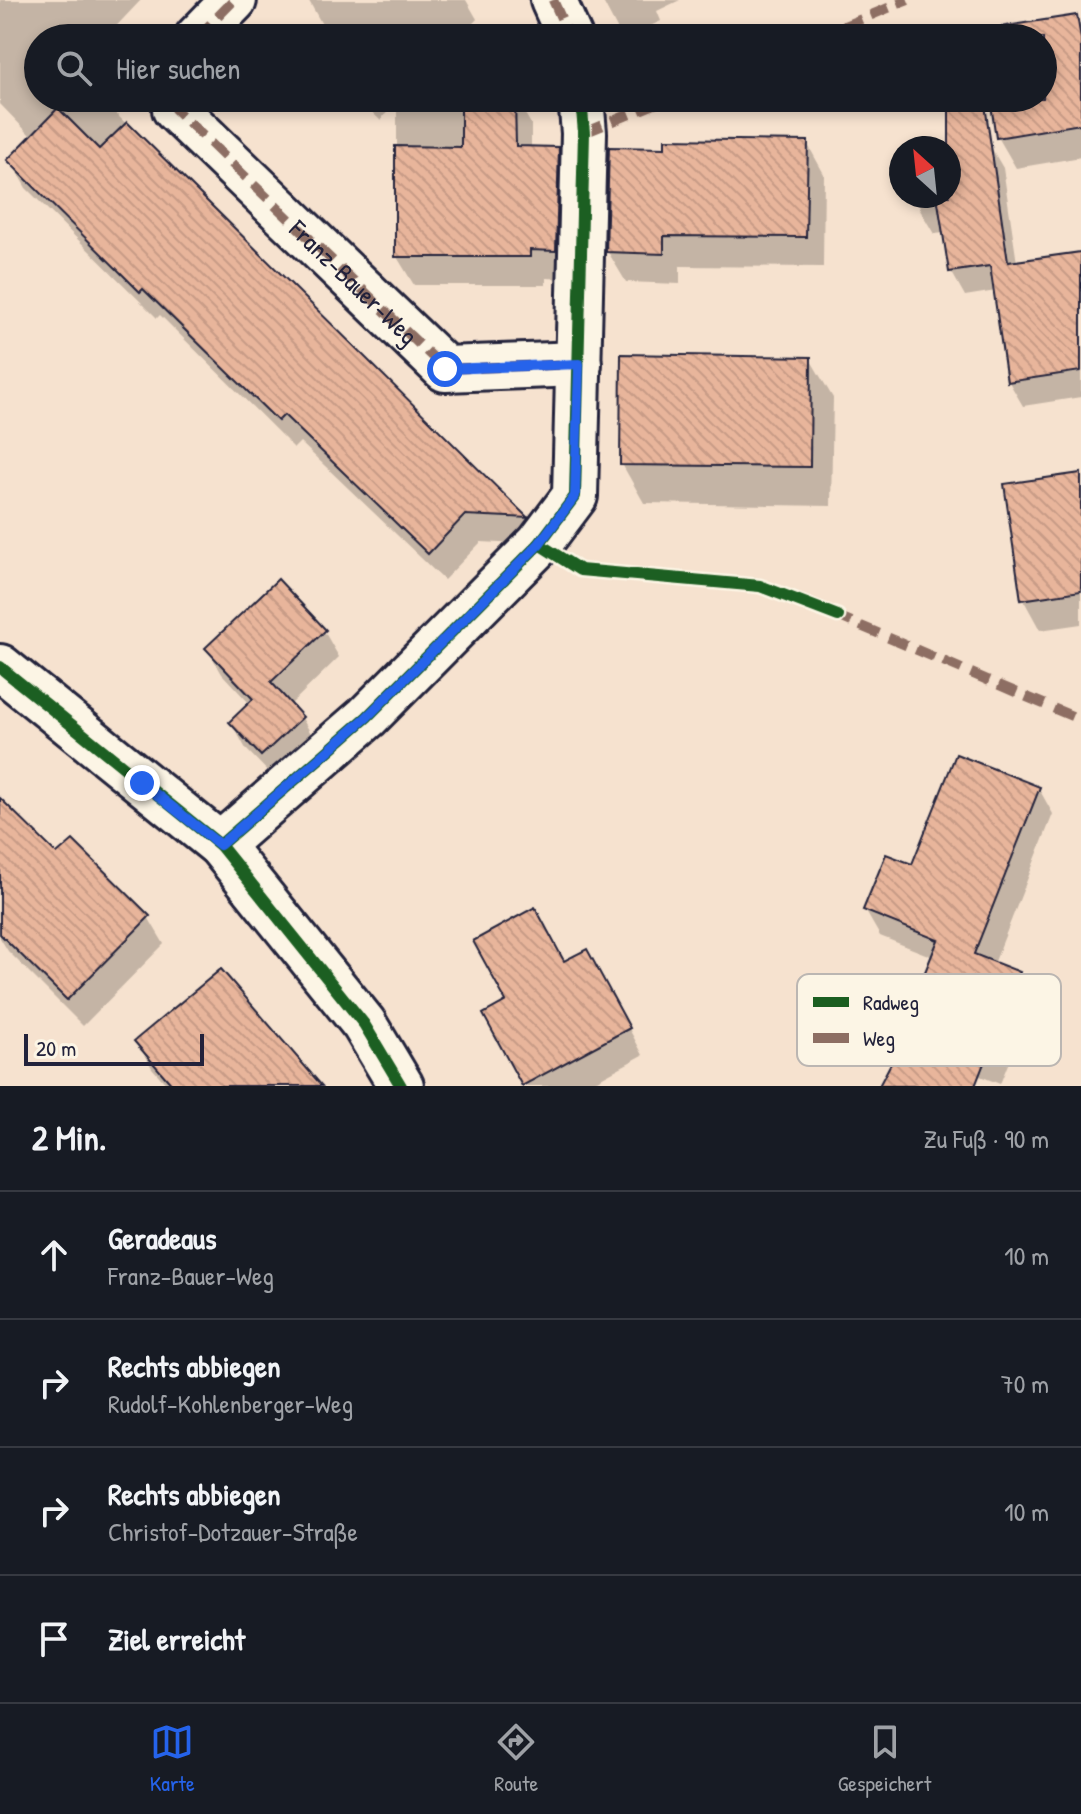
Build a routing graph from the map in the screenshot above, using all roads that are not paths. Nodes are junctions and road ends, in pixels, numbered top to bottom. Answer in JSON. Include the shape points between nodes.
{"nodes":[{"id":1,"x":234,"y":0,"type":"edge"},
{"id":2,"x":553,"y":0,"type":"edge"},
{"id":3,"x":211,"y":24,"type":"edge"},
{"id":4,"x":564,"y":24,"type":"edge"},
{"id":5,"x":178,"y":112,"type":"edge"},
{"id":6,"x":582,"y":112,"type":"edge"},
{"id":7,"x":579,"y":364,"type":"junction"},
{"id":8,"x":0,"y":667,"type":"edge"},
{"id":9,"x":220,"y":845,"type":"junction"},
{"id":10,"x":401,"y":1086,"type":"edge"}],
"edges":[{"from":1,"to":3,"type":"street"},
{"from":2,"to":4,"type":"street"},
{"from":5,"to":7,"type":"street","name":"Franz-Bauer-Weg","via":[[445,369]]},
{"from":6,"to":7,"type":"street"},
{"from":7,"to":9,"type":"street","via":[[575,496],[539,544],[367,717]]},
{"from":8,"to":9,"type":"street"},
{"from":9,"to":10,"type":"street","via":[[364,1024]]}]}
